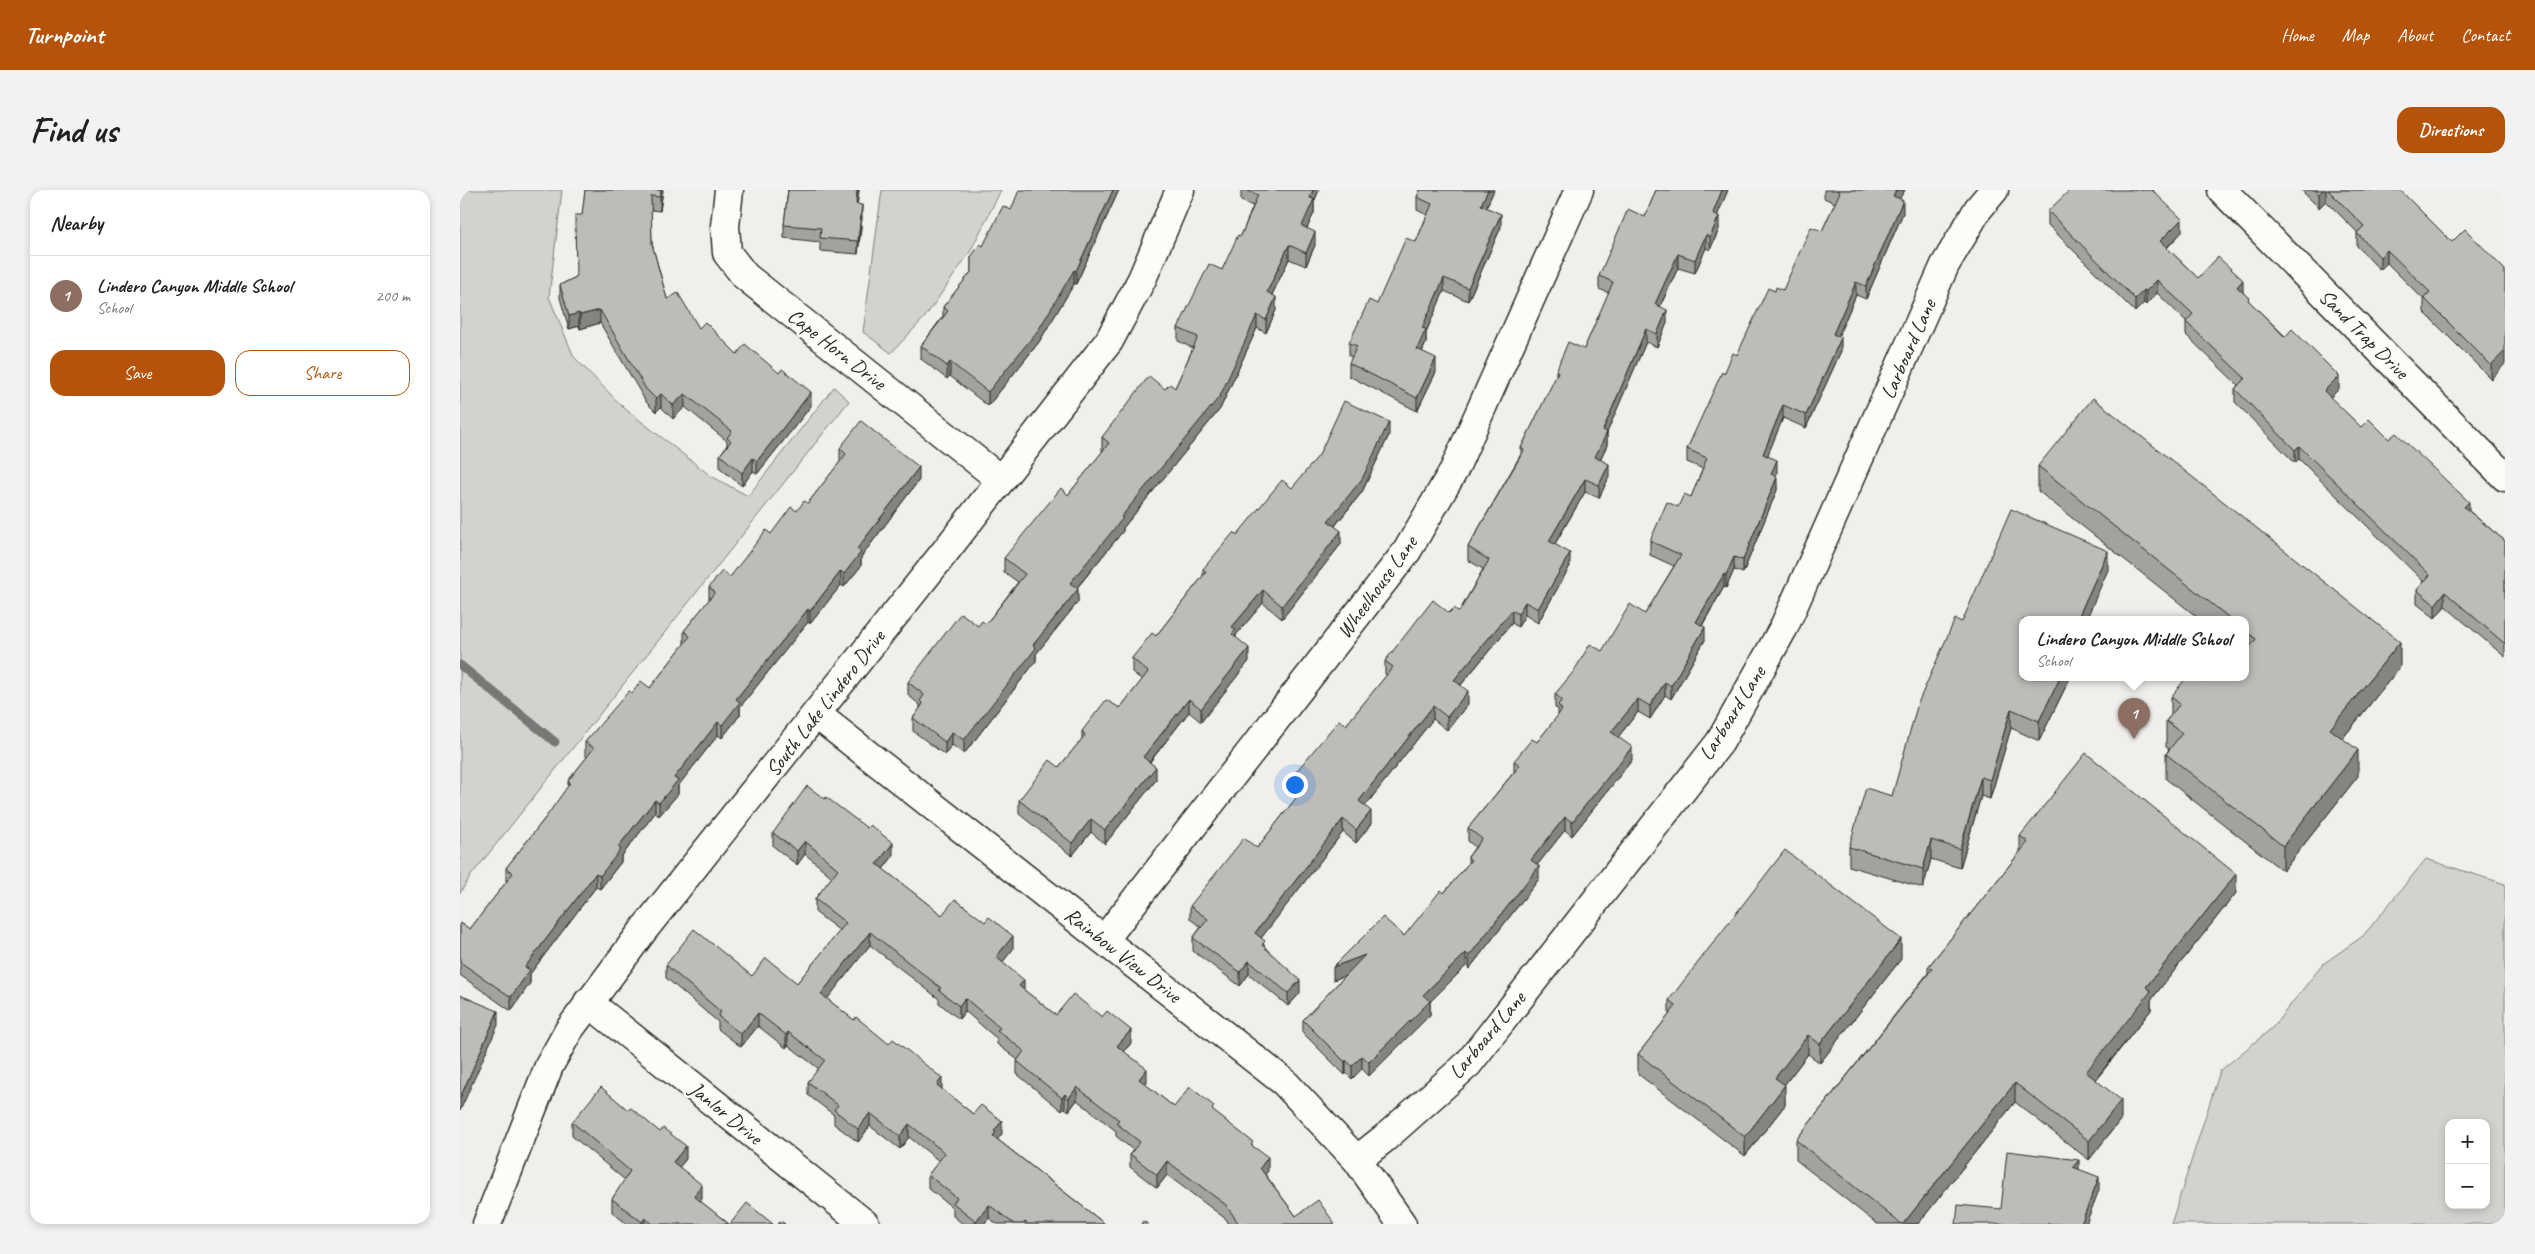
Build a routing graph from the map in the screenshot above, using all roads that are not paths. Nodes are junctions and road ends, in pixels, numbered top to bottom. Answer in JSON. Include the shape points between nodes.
{"nodes":[{"id":1,"x":729,"y":190,"type":"edge"},
{"id":2,"x":1180,"y":190,"type":"edge"},
{"id":3,"x":1579,"y":190,"type":"edge"},
{"id":4,"x":1994,"y":190,"type":"edge"},
{"id":5,"x":2222,"y":190,"type":"edge"},
{"id":6,"x":2505,"y":477,"type":"edge"},
{"id":7,"x":1002,"y":480,"type":"junction"},
{"id":8,"x":816,"y":714,"type":"junction"},
{"id":9,"x":1104,"y":940,"type":"junction"},
{"id":10,"x":588,"y":1002,"type":"junction"},
{"id":11,"x":1357,"y":1160,"type":"junction"},
{"id":12,"x":487,"y":1224,"type":"edge"},
{"id":13,"x":865,"y":1224,"type":"edge"},
{"id":14,"x":1402,"y":1224,"type":"edge"}],
"edges":[{"from":1,"to":7,"type":"street","name":"Cape Horn Drive","via":[[724,226],[727,253],[745,276]]},
{"from":2,"to":7,"type":"street","name":"South Lake Lindero Drive","via":[[1142,279],[1109,341]]},
{"from":3,"to":9,"type":"street","name":"Wheelhouse Lane","via":[[1454,470],[1407,551]]},
{"from":4,"to":11,"type":"street","name":"Larboard Lane","via":[[1978,209],[1945,266],[1784,627],[1720,742],[1468,1064]]},
{"from":5,"to":6,"type":"street","name":"Sand Trap Drive"},
{"from":7,"to":8,"type":"street","name":"South Lake Lindero Drive"},
{"from":8,"to":9,"type":"street","name":"Rainbow View Drive"},
{"from":8,"to":10,"type":"street","name":"South Lake Lindero Drive"},
{"from":9,"to":11,"type":"street","name":"Rainbow View Drive","via":[[1284,1082]]},
{"from":10,"to":12,"type":"street","name":"South Lake Lindero Drive","via":[[549,1066]]},
{"from":10,"to":13,"type":"street","name":"Janlor Drive"},
{"from":11,"to":14,"type":"street","name":"Rainbow View Drive"}]}
